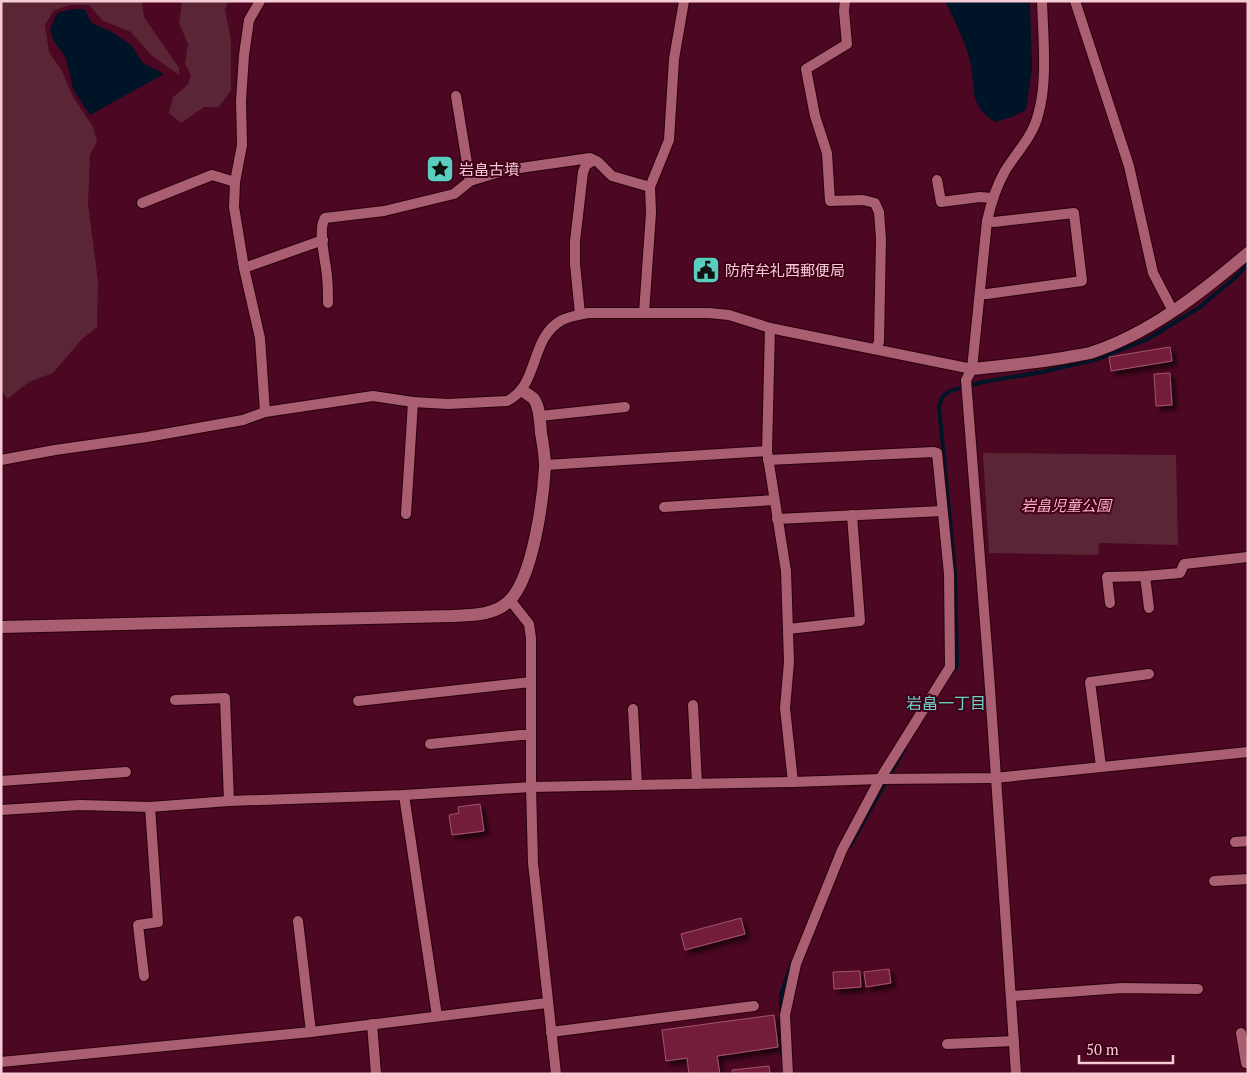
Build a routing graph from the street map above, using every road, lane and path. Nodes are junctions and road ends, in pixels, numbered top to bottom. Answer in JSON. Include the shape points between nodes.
{"nodes":[{"id":1,"x":260,"y":1,"type":"edge"},
{"id":2,"x":684,"y":1,"type":"edge"},
{"id":3,"x":845,"y":1,"type":"edge"},
{"id":4,"x":1042,"y":1,"type":"edge"},
{"id":5,"x":1075,"y":1,"type":"edge"},
{"id":6,"x":456,"y":96,"type":"dead end"},
{"id":7,"x":594,"y":160,"type":"junction"},
{"id":8,"x":937,"y":180,"type":"dead end"},
{"id":9,"x":470,"y":181,"type":"junction"},
{"id":10,"x":235,"y":182,"type":"junction"},
{"id":11,"x":650,"y":187,"type":"junction"},
{"id":12,"x":992,"y":198,"type":"junction"},
{"id":13,"x":142,"y":203,"type":"dead end"},
{"id":14,"x":987,"y":221,"type":"junction"},
{"id":15,"x":323,"y":240,"type":"junction"},
{"id":16,"x":1248,"y":253,"type":"edge"},
{"id":17,"x":244,"y":268,"type":"junction"},
{"id":18,"x":980,"y":294,"type":"junction"},
{"id":19,"x":328,"y":303,"type":"dead end"},
{"id":20,"x":1173,"y":311,"type":"junction"},
{"id":21,"x":644,"y":313,"type":"junction"},
{"id":22,"x":580,"y":314,"type":"junction"},
{"id":23,"x":770,"y":328,"type":"junction"},
{"id":24,"x":876,"y":348,"type":"junction"},
{"id":25,"x":972,"y":369,"type":"junction"},
{"id":26,"x":522,"y":390,"type":"junction"},
{"id":27,"x":413,"y":402,"type":"junction"},
{"id":28,"x":625,"y":407,"type":"dead end"},
{"id":29,"x":265,"y":412,"type":"junction"},
{"id":30,"x":540,"y":416,"type":"junction"},
{"id":31,"x":767,"y":455,"type":"junction"},
{"id":32,"x":1,"y":460,"type":"edge"},
{"id":33,"x":545,"y":464,"type":"junction"},
{"id":34,"x":774,"y":500,"type":"junction"},
{"id":35,"x":664,"y":507,"type":"dead end"},
{"id":36,"x":942,"y":511,"type":"junction"},
{"id":37,"x":406,"y":514,"type":"dead end"},
{"id":38,"x":852,"y":515,"type":"junction"},
{"id":39,"x":777,"y":519,"type":"junction"},
{"id":40,"x":1248,"y":557,"type":"edge"},
{"id":41,"x":1145,"y":576,"type":"junction"},
{"id":42,"x":510,"y":600,"type":"junction"},
{"id":43,"x":1110,"y":603,"type":"dead end"},
{"id":44,"x":1150,"y":608,"type":"dead end"},
{"id":45,"x":1,"y":627,"type":"edge"},
{"id":46,"x":788,"y":629,"type":"junction"},
{"id":47,"x":1149,"y":674,"type":"dead end"},
{"id":48,"x":531,"y":682,"type":"junction"},
{"id":49,"x":175,"y":700,"type":"dead end"},
{"id":50,"x":358,"y":702,"type":"dead end"},
{"id":51,"x":693,"y":705,"type":"dead end"},
{"id":52,"x":634,"y":709,"type":"dead end"},
{"id":53,"x":531,"y":735,"type":"junction"},
{"id":54,"x":430,"y":744,"type":"dead end"},
{"id":55,"x":1248,"y":752,"type":"edge"},
{"id":56,"x":1101,"y":766,"type":"junction"},
{"id":57,"x":126,"y":772,"type":"dead end"},
{"id":58,"x":996,"y":778,"type":"junction"},
{"id":59,"x":880,"y":779,"type":"junction"},
{"id":60,"x":1,"y":781,"type":"edge"},
{"id":61,"x":793,"y":782,"type":"junction"},
{"id":62,"x":697,"y":784,"type":"junction"},
{"id":63,"x":637,"y":785,"type":"junction"},
{"id":64,"x":531,"y":787,"type":"junction"},
{"id":65,"x":404,"y":795,"type":"junction"},
{"id":66,"x":229,"y":801,"type":"junction"},
{"id":67,"x":150,"y":807,"type":"junction"},
{"id":68,"x":1,"y":810,"type":"edge"},
{"id":69,"x":1248,"y":841,"type":"edge"},
{"id":70,"x":1235,"y":842,"type":"dead end"},
{"id":71,"x":1248,"y":879,"type":"edge"},
{"id":72,"x":1214,"y":881,"type":"dead end"},
{"id":73,"x":298,"y":920,"type":"dead end"},
{"id":74,"x":144,"y":976,"type":"dead end"},
{"id":75,"x":1198,"y":989,"type":"dead end"},
{"id":76,"x":1012,"y":996,"type":"junction"},
{"id":77,"x":547,"y":1002,"type":"junction"},
{"id":78,"x":754,"y":1006,"type":"dead end"},
{"id":79,"x":437,"y":1016,"type":"junction"},
{"id":80,"x":372,"y":1024,"type":"junction"},
{"id":81,"x":311,"y":1032,"type":"junction"},
{"id":82,"x":551,"y":1032,"type":"junction"},
{"id":83,"x":1241,"y":1033,"type":"dead end"},
{"id":84,"x":1014,"y":1041,"type":"junction"},
{"id":85,"x":947,"y":1044,"type":"dead end"},
{"id":86,"x":1,"y":1062,"type":"edge"},
{"id":87,"x":1248,"y":1063,"type":"edge"},
{"id":88,"x":376,"y":1074,"type":"edge"},
{"id":89,"x":556,"y":1074,"type":"edge"},
{"id":90,"x":788,"y":1074,"type":"edge"},
{"id":91,"x":1016,"y":1074,"type":"edge"}],
"edges":[{"from":1,"to":10,"type":"street","via":[[250,20],[244,55],[242,145]]},
{"from":2,"to":11,"type":"street","via":[[674,58],[670,140]]},
{"from":3,"to":24,"type":"street","via":[[847,44],[806,69],[815,116],[827,153],[830,201],[863,200],[875,203],[879,212],[879,342]]},
{"from":4,"to":12,"type":"street","via":[[1044,73],[1038,115]]},
{"from":5,"to":20,"type":"street","via":[[1129,166],[1153,273]]},
{"from":6,"to":9,"type":"street"},
{"from":7,"to":9,"type":"street","via":[[506,170]]},
{"from":7,"to":11,"type":"street","via":[[612,176]]},
{"from":7,"to":22,"type":"street","via":[[586,165],[583,172],[575,241]]},
{"from":8,"to":12,"type":"street","via":[[941,202]]},
{"from":9,"to":15,"type":"street","via":[[454,194],[384,211],[325,218],[322,222]]},
{"from":10,"to":13,"type":"street","via":[[212,175]]},
{"from":10,"to":17,"type":"street","via":[[234,207]]},
{"from":11,"to":21,"type":"street"},
{"from":12,"to":14,"type":"street"},
{"from":14,"to":18,"type":"street"},
{"from":14,"to":18,"type":"street","via":[[1074,213],[1082,281]]},
{"from":15,"to":17,"type":"street"},
{"from":15,"to":19,"type":"street"},
{"from":16,"to":20,"type":"street"},
{"from":17,"to":29,"type":"street","via":[[260,338]]},
{"from":18,"to":25,"type":"street"},
{"from":20,"to":25,"type":"street","via":[[1126,338],[1089,353]]},
{"from":21,"to":22,"type":"street"},
{"from":21,"to":23,"type":"street","via":[[729,315]]},
{"from":22,"to":26,"type":"street","via":[[560,321],[546,334]]},
{"from":23,"to":24,"type":"street"},
{"from":23,"to":31,"type":"street"},
{"from":24,"to":25,"type":"street"},
{"from":25,"to":58,"type":"street","via":[[966,380]]},
{"from":26,"to":27,"type":"street","via":[[507,401]]},
{"from":26,"to":30,"type":"street","via":[[534,399]]},
{"from":27,"to":29,"type":"street","via":[[373,396]]},
{"from":27,"to":37,"type":"street"},
{"from":28,"to":30,"type":"street"},
{"from":29,"to":32,"type":"street","via":[[224,424]]},
{"from":30,"to":33,"type":"street"},
{"from":31,"to":33,"type":"street"},
{"from":31,"to":34,"type":"street"},
{"from":31,"to":36,"type":"street","via":[[938,453]]},
{"from":33,"to":42,"type":"street","via":[[540,516],[525,574]]},
{"from":34,"to":35,"type":"street"},
{"from":34,"to":39,"type":"street"},
{"from":36,"to":38,"type":"street"},
{"from":36,"to":59,"type":"street","via":[[949,574],[950,667]]},
{"from":38,"to":39,"type":"street"},
{"from":38,"to":46,"type":"street","via":[[860,621]]},
{"from":39,"to":46,"type":"street","via":[[786,571]]},
{"from":40,"to":41,"type":"street","via":[[1184,564],[1180,573]]},
{"from":41,"to":43,"type":"street","via":[[1107,577]]},
{"from":41,"to":44,"type":"street"},
{"from":42,"to":45,"type":"street","via":[[490,612],[451,616]]},
{"from":42,"to":48,"type":"street","via":[[529,624]]},
{"from":46,"to":61,"type":"street","via":[[786,708]]},
{"from":47,"to":56,"type":"street","via":[[1090,682]]},
{"from":48,"to":50,"type":"street"},
{"from":48,"to":53,"type":"street"},
{"from":49,"to":66,"type":"street","via":[[225,698]]},
{"from":51,"to":62,"type":"street"},
{"from":52,"to":63,"type":"street"},
{"from":53,"to":54,"type":"street"},
{"from":53,"to":64,"type":"street"},
{"from":55,"to":56,"type":"street"},
{"from":56,"to":58,"type":"street"},
{"from":57,"to":60,"type":"street"},
{"from":58,"to":59,"type":"street"},
{"from":58,"to":76,"type":"street"},
{"from":59,"to":61,"type":"street"},
{"from":59,"to":90,"type":"street","via":[[842,850],[796,964],[785,1014]]},
{"from":61,"to":62,"type":"street"},
{"from":62,"to":63,"type":"street"},
{"from":63,"to":64,"type":"street"},
{"from":64,"to":65,"type":"street"},
{"from":64,"to":77,"type":"street","via":[[533,863]]},
{"from":65,"to":66,"type":"street"},
{"from":65,"to":79,"type":"street"},
{"from":66,"to":67,"type":"street"},
{"from":67,"to":68,"type":"street","via":[[80,805]]},
{"from":67,"to":74,"type":"street","via":[[158,922],[138,925]]},
{"from":69,"to":70,"type":"street"},
{"from":71,"to":72,"type":"street"},
{"from":73,"to":81,"type":"street"},
{"from":75,"to":76,"type":"street","via":[[1122,988]]},
{"from":76,"to":84,"type":"street"},
{"from":77,"to":79,"type":"street"},
{"from":77,"to":82,"type":"street"},
{"from":78,"to":82,"type":"street"},
{"from":79,"to":80,"type":"street"},
{"from":80,"to":81,"type":"street"},
{"from":80,"to":88,"type":"street"},
{"from":81,"to":86,"type":"street"},
{"from":82,"to":89,"type":"street"},
{"from":83,"to":87,"type":"street"},
{"from":84,"to":85,"type":"street"},
{"from":84,"to":91,"type":"street"}]}
